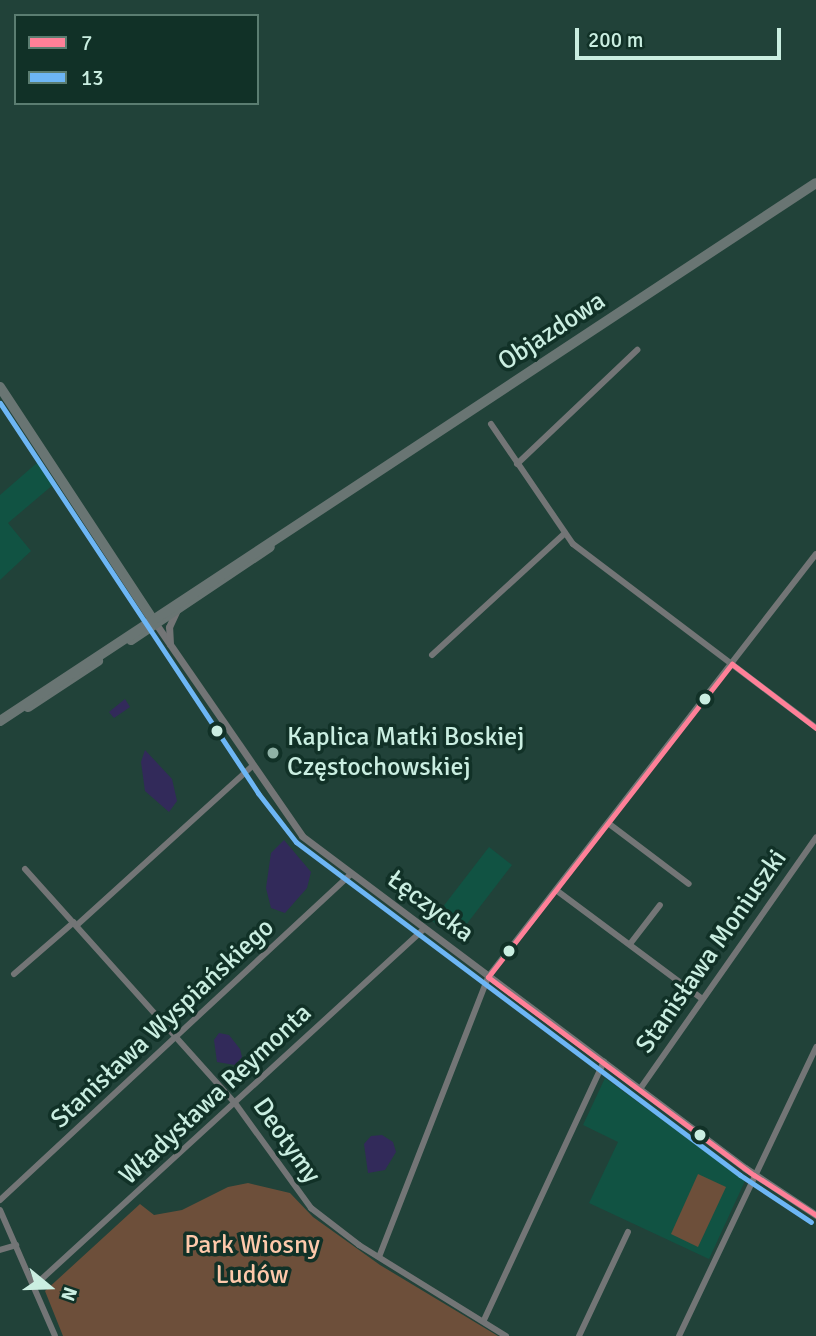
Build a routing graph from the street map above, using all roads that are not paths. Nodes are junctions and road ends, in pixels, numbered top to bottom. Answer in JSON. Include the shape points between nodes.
{"nodes":[{"id":1,"x":816,"y":183,"type":"edge"},
{"id":2,"x":637,"y":351,"type":"dead end"},
{"id":3,"x":0,"y":387,"type":"edge"},
{"id":4,"x":491,"y":424,"type":"dead end"},
{"id":5,"x":517,"y":464,"type":"junction"},
{"id":6,"x":312,"y":516,"type":"junction"},
{"id":7,"x":564,"y":534,"type":"junction"},
{"id":8,"x":816,"y":554,"type":"edge"},
{"id":9,"x":177,"y":610,"type":"junction"},
{"id":10,"x":154,"y":621,"type":"junction"},
{"id":11,"x":170,"y":645,"type":"junction"},
{"id":12,"x":432,"y":655,"type":"dead end"},
{"id":13,"x":732,"y":664,"type":"junction"},
{"id":14,"x":0,"y":722,"type":"edge"},
{"id":15,"x":816,"y":727,"type":"edge"},
{"id":16,"x":251,"y":767,"type":"junction"},
{"id":17,"x":608,"y":823,"type":"junction"},
{"id":18,"x":816,"y":838,"type":"edge"},
{"id":19,"x":25,"y":869,"type":"dead end"},
{"id":20,"x":351,"y":874,"type":"junction"},
{"id":21,"x":690,"y":883,"type":"dead end"},
{"id":22,"x":556,"y":890,"type":"junction"},
{"id":23,"x":660,"y":905,"type":"dead end"},
{"id":24,"x":75,"y":923,"type":"junction"},
{"id":25,"x":424,"y":929,"type":"junction"},
{"id":26,"x":630,"y":944,"type":"junction"},
{"id":27,"x":14,"y":974,"type":"dead end"},
{"id":28,"x":488,"y":976,"type":"junction"},
{"id":29,"x":702,"y":999,"type":"junction"},
{"id":30,"x":177,"y":1037,"type":"junction"},
{"id":31,"x":816,"y":1047,"type":"edge"},
{"id":32,"x":604,"y":1062,"type":"junction"},
{"id":33,"x":640,"y":1090,"type":"junction"},
{"id":34,"x":235,"y":1102,"type":"junction"},
{"id":35,"x":754,"y":1175,"type":"junction"},
{"id":36,"x":0,"y":1200,"type":"edge"},
{"id":37,"x":0,"y":1210,"type":"edge"},
{"id":38,"x":816,"y":1215,"type":"edge"},
{"id":39,"x":628,"y":1232,"type":"dead end"},
{"id":40,"x":16,"y":1245,"type":"junction"},
{"id":41,"x":0,"y":1250,"type":"edge"},
{"id":42,"x":379,"y":1257,"type":"junction"},
{"id":43,"x":33,"y":1287,"type":"junction"},
{"id":44,"x":484,"y":1320,"type":"junction"},
{"id":45,"x":55,"y":1336,"type":"edge"},
{"id":46,"x":506,"y":1336,"type":"edge"},
{"id":47,"x":579,"y":1336,"type":"edge"},
{"id":48,"x":679,"y":1336,"type":"edge"}],
"edges":[{"from":1,"to":6,"type":"main road","name":"Objazdowa"},
{"from":2,"to":5,"type":"street"},
{"from":3,"to":10,"type":"main road"},
{"from":4,"to":5,"type":"street"},
{"from":5,"to":7,"type":"street"},
{"from":6,"to":9,"type":"main road","name":"Objazdowa"},
{"from":6,"to":10,"type":"main road","name":"Objazdowa"},
{"from":7,"to":12,"type":"street"},
{"from":7,"to":13,"type":"street"},
{"from":8,"to":13,"type":"street"},
{"from":9,"to":10,"type":"main road","name":"Objazdowa"},
{"from":9,"to":11,"type":"street","via":[[169,627]]},
{"from":10,"to":11,"type":"street","name":"Łęczycka"},
{"from":10,"to":14,"type":"main road","name":"Objazdowa"},
{"from":11,"to":16,"type":"street","name":"Łęczycka"},
{"from":13,"to":15,"type":"street"},
{"from":13,"to":17,"type":"street"},
{"from":16,"to":20,"type":"street","name":"Łęczycka","via":[[302,836]]},
{"from":16,"to":24,"type":"street"},
{"from":17,"to":21,"type":"street"},
{"from":17,"to":22,"type":"street"},
{"from":18,"to":29,"type":"street","name":"Stanisława Moniuszki"},
{"from":19,"to":24,"type":"street","name":"Deotymy"},
{"from":20,"to":25,"type":"street","name":"Łęczycka"},
{"from":20,"to":30,"type":"street","name":"Stanisława Wyspiańskiego"},
{"from":22,"to":26,"type":"street"},
{"from":22,"to":28,"type":"street"},
{"from":23,"to":26,"type":"street"},
{"from":24,"to":27,"type":"street"},
{"from":24,"to":30,"type":"street","name":"Deotymy"},
{"from":25,"to":28,"type":"street","name":"Łęczycka"},
{"from":25,"to":34,"type":"street","name":"Władysława Reymonta"},
{"from":26,"to":29,"type":"street"},
{"from":28,"to":32,"type":"street","name":"Łęczycka"},
{"from":28,"to":42,"type":"street"},
{"from":29,"to":33,"type":"street","name":"Stanisława Moniuszki"},
{"from":30,"to":34,"type":"street","name":"Deotymy"},
{"from":30,"to":36,"type":"street","name":"Stanisława Wyspiańskiego"},
{"from":31,"to":35,"type":"street"},
{"from":32,"to":33,"type":"street","name":"Łęczycka"},
{"from":32,"to":44,"type":"street"},
{"from":33,"to":35,"type":"street","name":"Łęczycka"},
{"from":34,"to":42,"type":"street","name":"Deotymy","via":[[304,1201]]},
{"from":34,"to":43,"type":"street","name":"Władysława Reymonta"},
{"from":35,"to":38,"type":"street","name":"Łęczycka"},
{"from":35,"to":48,"type":"street"},
{"from":37,"to":40,"type":"street"},
{"from":39,"to":47,"type":"street"},
{"from":40,"to":41,"type":"street"},
{"from":40,"to":43,"type":"street"},
{"from":42,"to":44,"type":"street","name":"Deotymy"},
{"from":43,"to":45,"type":"street"},
{"from":44,"to":46,"type":"street","name":"Deotymy"}]}
